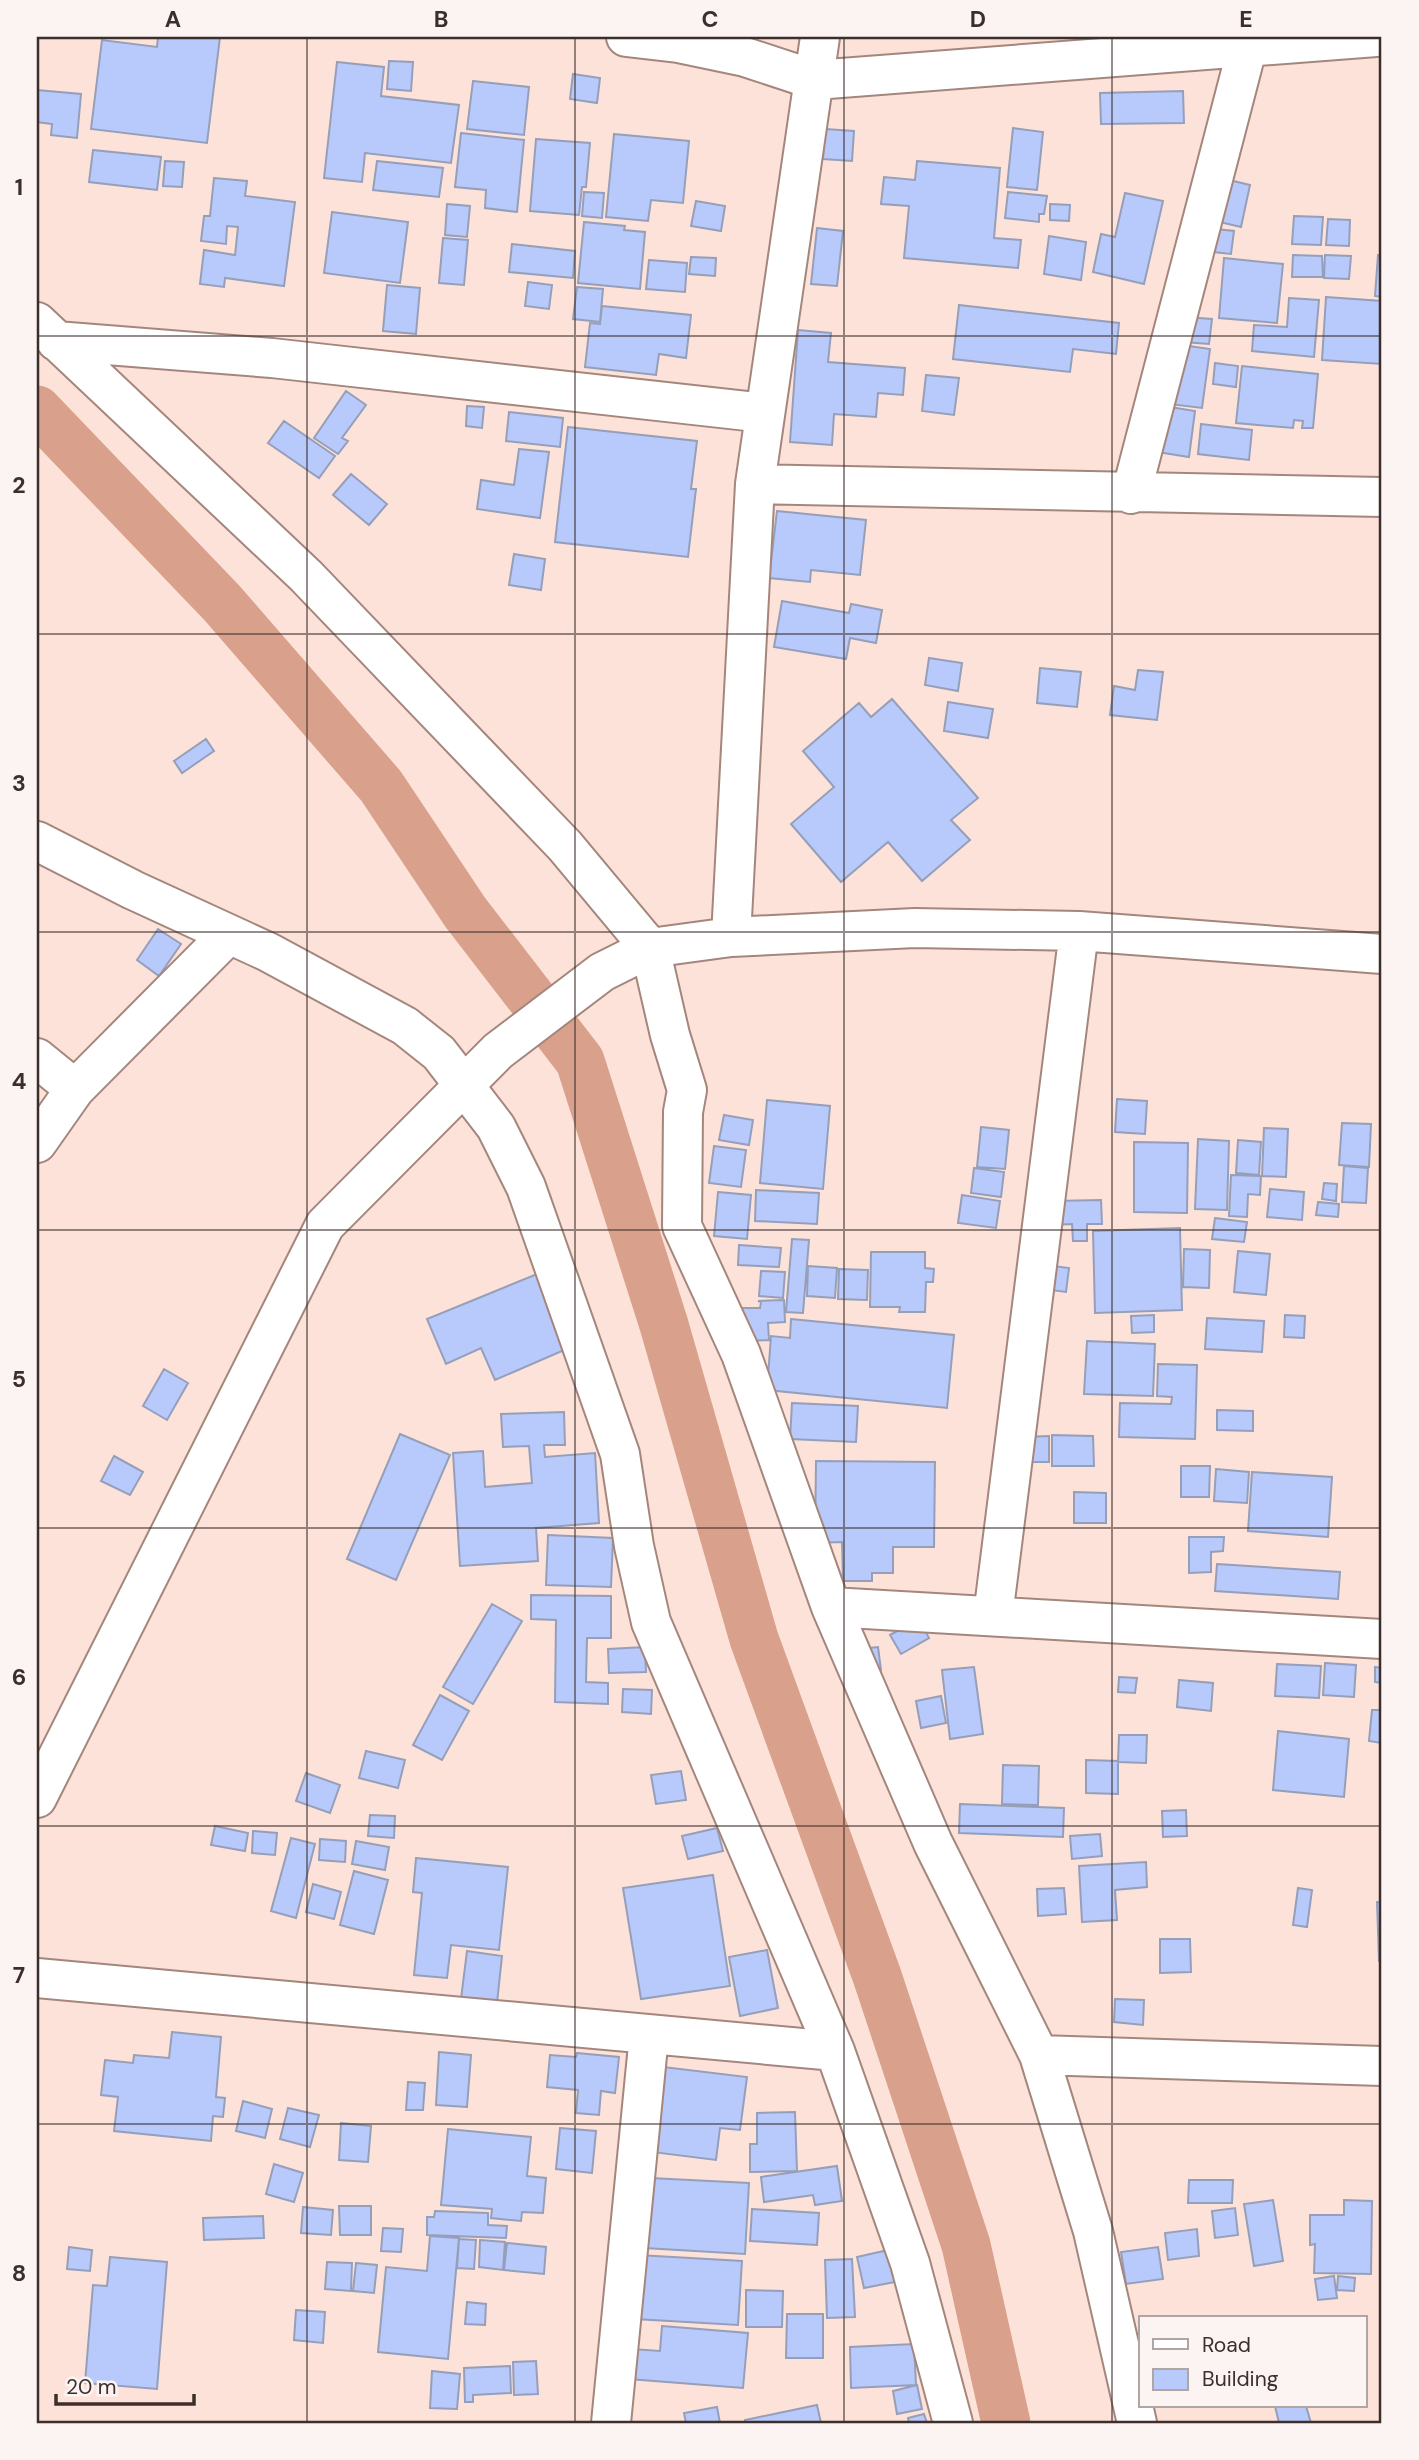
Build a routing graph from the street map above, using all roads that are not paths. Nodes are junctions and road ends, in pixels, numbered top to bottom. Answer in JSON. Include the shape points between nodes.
{"nodes":[{"id":1,"x":626,"y":37,"type":"edge"},
{"id":2,"x":820,"y":37,"type":"edge"},
{"id":3,"x":1376,"y":37,"type":"edge"},
{"id":4,"x":1249,"y":41,"type":"edge"},
{"id":5,"x":815,"y":79,"type":"junction"},
{"id":6,"x":47,"y":331,"type":"edge"},
{"id":7,"x":765,"y":413,"type":"junction"},
{"id":8,"x":755,"y":484,"type":"junction"},
{"id":9,"x":1131,"y":494,"type":"junction"},
{"id":10,"x":1382,"y":497,"type":"edge"},
{"id":11,"x":37,"y":841,"type":"edge"},
{"id":12,"x":1079,"y":931,"type":"junction"},
{"id":13,"x":228,"y":935,"type":"junction"},
{"id":14,"x":731,"y":937,"type":"junction"},
{"id":15,"x":650,"y":948,"type":"junction"},
{"id":16,"x":1382,"y":954,"type":"edge"},
{"id":17,"x":37,"y":1058,"type":"edge"},
{"id":18,"x":464,"y":1087,"type":"junction"},
{"id":19,"x":75,"y":1089,"type":"junction"},
{"id":20,"x":37,"y":1143,"type":"edge"},
{"id":21,"x":831,"y":1607,"type":"junction"},
{"id":22,"x":993,"y":1616,"type":"junction"},
{"id":23,"x":1382,"y":1639,"type":"edge"},
{"id":24,"x":37,"y":1798,"type":"edge"},
{"id":25,"x":37,"y":1978,"type":"edge"},
{"id":26,"x":649,"y":2035,"type":"junction"},
{"id":27,"x":835,"y":2051,"type":"junction"},
{"id":28,"x":1039,"y":2055,"type":"junction"},
{"id":29,"x":1382,"y":2066,"type":"edge"},
{"id":30,"x":611,"y":2423,"type":"edge"},
{"id":31,"x":953,"y":2423,"type":"edge"},
{"id":32,"x":1137,"y":2423,"type":"edge"}],
"edges":[{"from":1,"to":5,"type":"street","via":[[745,57]]},
{"from":2,"to":5,"type":"street"},
{"from":3,"to":4,"type":"street"},
{"from":4,"to":5,"type":"street"},
{"from":4,"to":9,"type":"street"},
{"from":5,"to":7,"type":"street"},
{"from":6,"to":7,"type":"street"},
{"from":6,"to":15,"type":"street","via":[[316,586],[565,846]]},
{"from":7,"to":8,"type":"street"},
{"from":8,"to":9,"type":"street"},
{"from":8,"to":14,"type":"street"},
{"from":9,"to":10,"type":"street"},
{"from":11,"to":13,"type":"street"},
{"from":12,"to":14,"type":"street","via":[[915,928]]},
{"from":12,"to":16,"type":"street"},
{"from":12,"to":22,"type":"street"},
{"from":13,"to":18,"type":"street","via":[[405,1026],[439,1053]]},
{"from":13,"to":19,"type":"street"},
{"from":14,"to":15,"type":"street"},
{"from":15,"to":18,"type":"street","via":[[602,972],[498,1051]]},
{"from":15,"to":21,"type":"street","via":[[687,1090],[682,1226],[741,1354]]},
{"from":17,"to":19,"type":"street"},
{"from":18,"to":24,"type":"street","via":[[325,1225]]},
{"from":18,"to":27,"type":"street","via":[[496,1127],[526,1187],[620,1454],[651,1622]]},
{"from":19,"to":20,"type":"street"},
{"from":21,"to":22,"type":"street"},
{"from":21,"to":28,"type":"street","via":[[933,1843]]},
{"from":22,"to":23,"type":"street"},
{"from":25,"to":26,"type":"street"},
{"from":26,"to":27,"type":"street"},
{"from":26,"to":30,"type":"street"},
{"from":27,"to":31,"type":"street","via":[[910,2263]]},
{"from":28,"to":29,"type":"street"},
{"from":28,"to":32,"type":"street","via":[[1093,2231]]}]}
